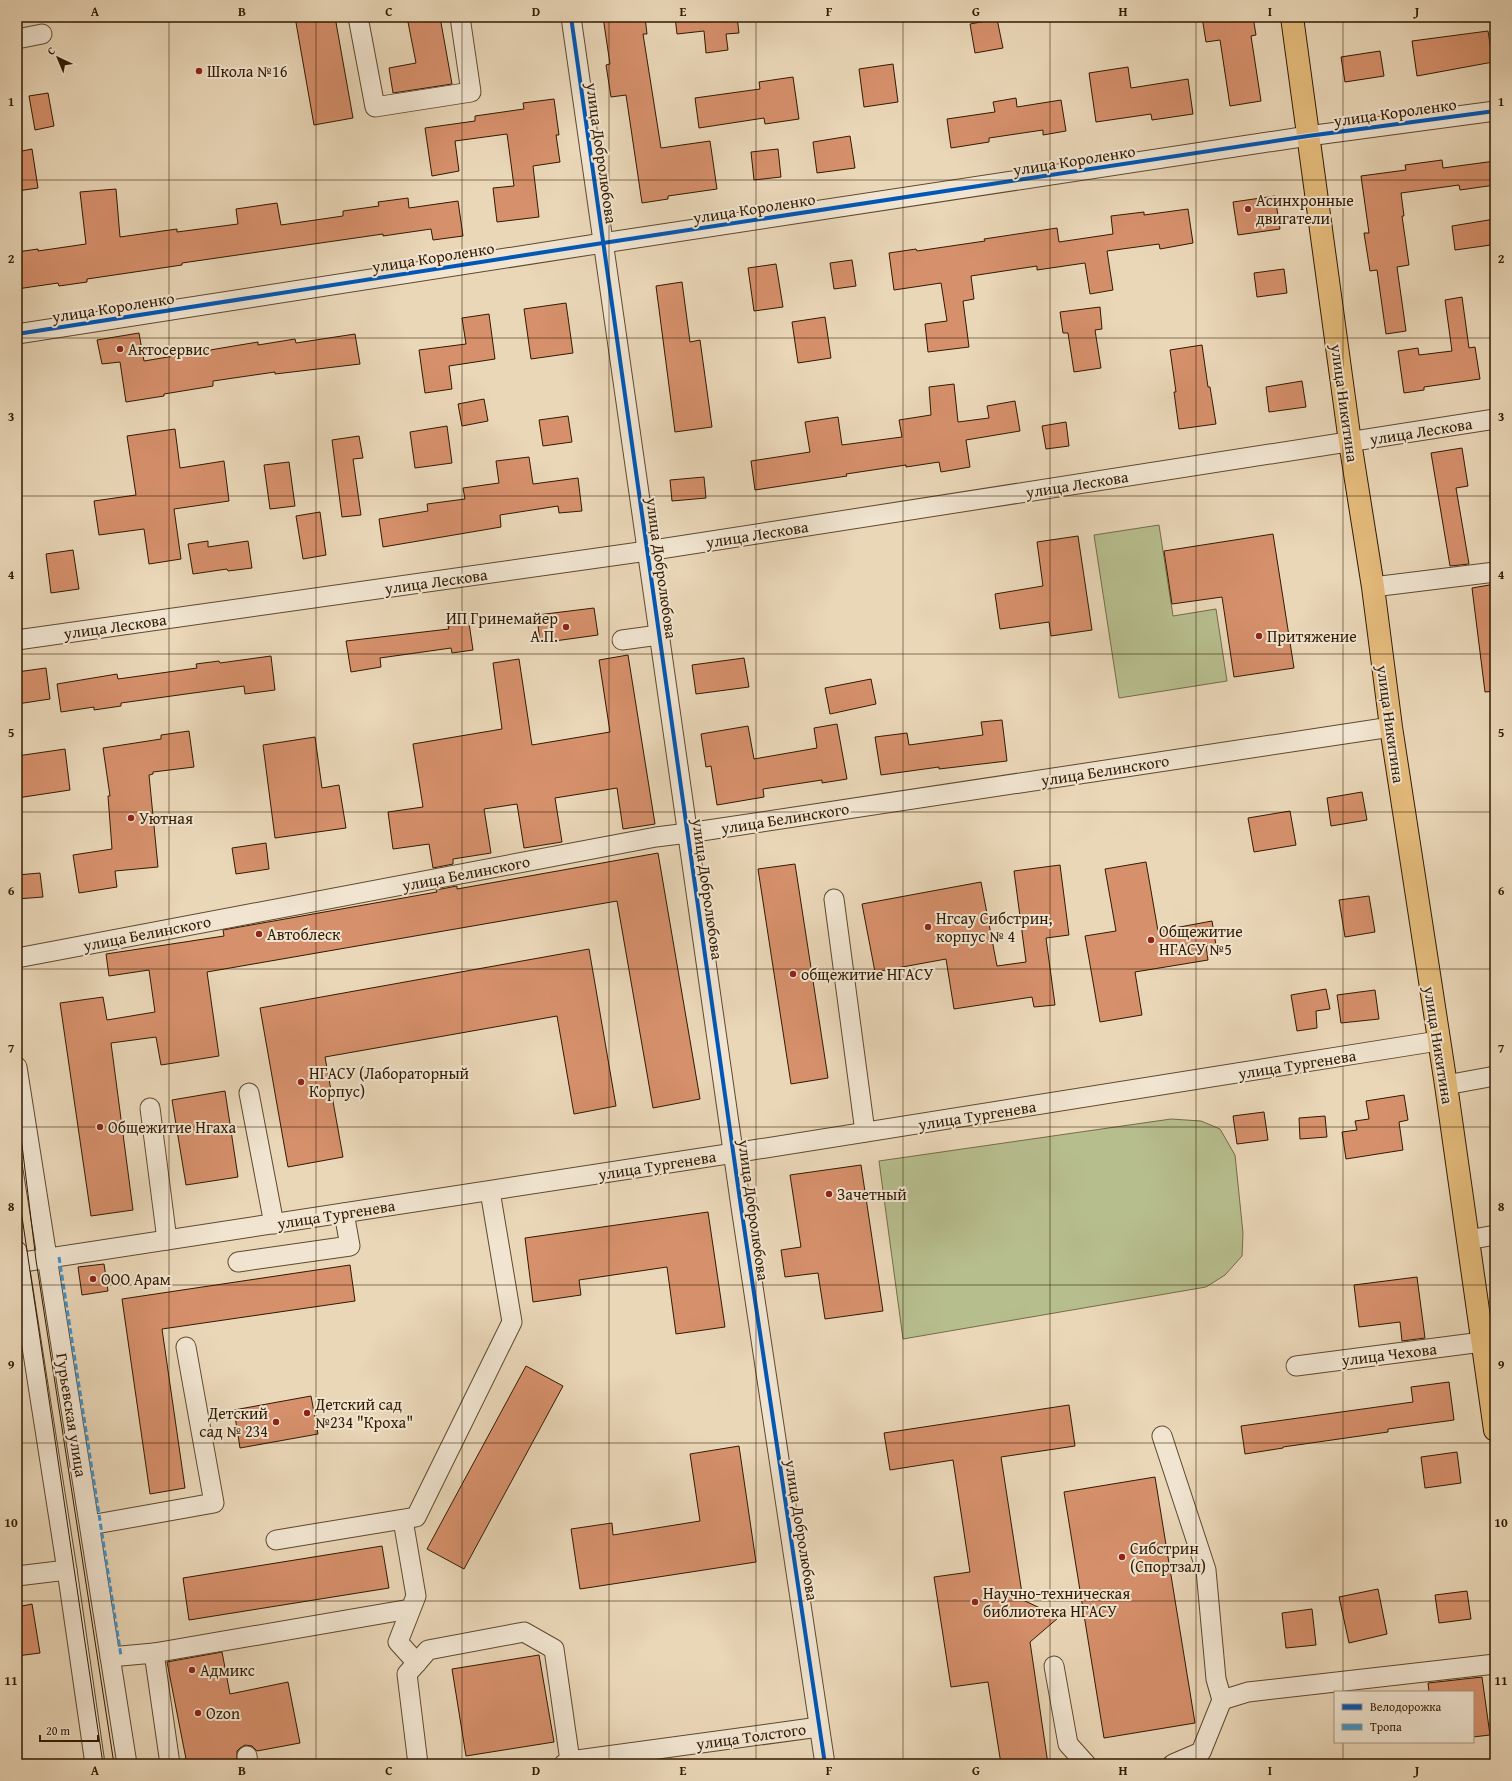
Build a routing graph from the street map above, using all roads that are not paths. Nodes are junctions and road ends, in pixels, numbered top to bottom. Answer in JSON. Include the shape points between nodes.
{"nodes":[{"id":1,"x":358,"y":17,"type":"edge"},
{"id":2,"x":460,"y":17,"type":"edge"},
{"id":3,"x":571,"y":17,"type":"edge"},
{"id":4,"x":1292,"y":17,"type":"edge"},
{"id":5,"x":42,"y":34,"type":"dead end"},
{"id":6,"x":17,"y":39,"type":"edge"},
{"id":7,"x":1495,"y":111,"type":"edge"},
{"id":8,"x":1308,"y":136,"type":"junction"},
{"id":9,"x":603,"y":243,"type":"junction"},
{"id":10,"x":17,"y":334,"type":"edge"},
{"id":11,"x":1495,"y":419,"type":"edge"},
{"id":12,"x":1350,"y":442,"type":"junction"},
{"id":13,"x":647,"y":551,"type":"junction"},
{"id":14,"x":1495,"y":572,"type":"edge"},
{"id":15,"x":1373,"y":587,"type":"junction"},
{"id":16,"x":659,"y":635,"type":"junction"},
{"id":17,"x":17,"y":640,"type":"edge"},
{"id":18,"x":622,"y":640,"type":"dead end"},
{"id":19,"x":1390,"y":727,"type":"junction"},
{"id":20,"x":688,"y":833,"type":"junction"},
{"id":21,"x":834,"y":899,"type":"dead end"},
{"id":22,"x":17,"y":958,"type":"edge"},
{"id":23,"x":1438,"y":1041,"type":"junction"},
{"id":24,"x":17,"y":1066,"type":"edge"},
{"id":25,"x":1495,"y":1076,"type":"edge"},
{"id":26,"x":1446,"y":1085,"type":"junction"},
{"id":27,"x":249,"y":1093,"type":"dead end"},
{"id":28,"x":150,"y":1108,"type":"dead end"},
{"id":29,"x":865,"y":1132,"type":"junction"},
{"id":30,"x":734,"y":1153,"type":"junction"},
{"id":31,"x":490,"y":1191,"type":"junction"},
{"id":32,"x":344,"y":1213,"type":"junction"},
{"id":33,"x":274,"y":1224,"type":"junction"},
{"id":34,"x":1495,"y":1235,"type":"edge"},
{"id":35,"x":167,"y":1240,"type":"junction"},
{"id":36,"x":1468,"y":1240,"type":"junction"},
{"id":37,"x":18,"y":1259,"type":"edge"},
{"id":38,"x":46,"y":1259,"type":"junction"},
{"id":39,"x":238,"y":1262,"type":"dead end"},
{"id":40,"x":1482,"y":1342,"type":"junction"},
{"id":41,"x":186,"y":1347,"type":"dead end"},
{"id":42,"x":1296,"y":1366,"type":"dead end"},
{"id":43,"x":1495,"y":1430,"type":"edge"},
{"id":44,"x":1162,"y":1436,"type":"dead end"},
{"id":45,"x":403,"y":1520,"type":"junction"},
{"id":46,"x":90,"y":1525,"type":"junction"},
{"id":47,"x":276,"y":1540,"type":"dead end"},
{"id":48,"x":67,"y":1570,"type":"junction"},
{"id":49,"x":17,"y":1576,"type":"edge"},
{"id":50,"x":410,"y":1609,"type":"junction"},
{"id":51,"x":154,"y":1653,"type":"junction"},
{"id":52,"x":110,"y":1657,"type":"junction"},
{"id":53,"x":417,"y":1663,"type":"junction"},
{"id":54,"x":1495,"y":1664,"type":"edge"},
{"id":55,"x":1054,"y":1666,"type":"dead end"},
{"id":56,"x":1222,"y":1700,"type":"junction"},
{"id":57,"x":819,"y":1726,"type":"junction"},
{"id":58,"x":567,"y":1762,"type":"edge"},
{"id":59,"x":95,"y":1764,"type":"edge"},
{"id":60,"x":127,"y":1764,"type":"edge"},
{"id":61,"x":170,"y":1764,"type":"edge"},
{"id":62,"x":418,"y":1764,"type":"edge"},
{"id":63,"x":825,"y":1764,"type":"edge"},
{"id":64,"x":1086,"y":1764,"type":"edge"},
{"id":65,"x":1173,"y":1764,"type":"edge"}],
"edges":[{"from":1,"to":2,"type":"street","via":[[375,107],[471,92]]},
{"from":3,"to":9,"type":"street","name":"улица Добролюбова"},
{"from":4,"to":8,"type":"main road","name":"улица Никитина"},
{"from":5,"to":6,"type":"street"},
{"from":7,"to":8,"type":"street","name":"улица Короленко"},
{"from":8,"to":9,"type":"street","name":"улица Короленко"},
{"from":8,"to":12,"type":"main road","name":"улица Никитина"},
{"from":9,"to":10,"type":"street","name":"улица Короленко"},
{"from":9,"to":13,"type":"street","name":"улица Добролюбова"},
{"from":11,"to":12,"type":"street","name":"улица Лескова"},
{"from":12,"to":13,"type":"street","name":"улица Лескова"},
{"from":12,"to":15,"type":"main road","name":"улица Никитина"},
{"from":13,"to":16,"type":"street","name":"улица Добролюбова"},
{"from":13,"to":17,"type":"street","name":"улица Лескова"},
{"from":14,"to":15,"type":"street"},
{"from":15,"to":19,"type":"main road","name":"улица Никитина"},
{"from":16,"to":18,"type":"street"},
{"from":16,"to":20,"type":"street","name":"улица Добролюбова"},
{"from":19,"to":20,"type":"street","name":"улица Белинского"},
{"from":19,"to":23,"type":"main road","name":"улица Никитина"},
{"from":20,"to":22,"type":"street","name":"улица Белинского","via":[[656,836]]},
{"from":20,"to":30,"type":"street","name":"улица Добролюбова"},
{"from":21,"to":29,"type":"street"},
{"from":23,"to":26,"type":"main road","name":"улица Никитина"},
{"from":23,"to":29,"type":"street","name":"улица Тургенева"},
{"from":24,"to":38,"type":"street","name":"Гурьевская улица"},
{"from":25,"to":26,"type":"street"},
{"from":26,"to":36,"type":"main road","name":"улица Никитина"},
{"from":27,"to":33,"type":"street"},
{"from":28,"to":35,"type":"street"},
{"from":29,"to":30,"type":"street","name":"улица Тургенева"},
{"from":30,"to":31,"type":"street","name":"улица Тургенева"},
{"from":30,"to":57,"type":"street","name":"улица Добролюбова"},
{"from":31,"to":32,"type":"street","name":"улица Тургенева"},
{"from":31,"to":45,"type":"street","via":[[512,1322],[416,1517]]},
{"from":32,"to":33,"type":"street","name":"улица Тургенева"},
{"from":32,"to":39,"type":"street","via":[[350,1246]]},
{"from":33,"to":35,"type":"street","name":"улица Тургенева"},
{"from":34,"to":36,"type":"street"},
{"from":35,"to":38,"type":"street","name":"улица Тургенева"},
{"from":36,"to":40,"type":"main road","name":"улица Никитина"},
{"from":37,"to":38,"type":"street","name":"улица Тургенева"},
{"from":37,"to":48,"type":"street","name":"Гурьевская улица"},
{"from":38,"to":46,"type":"street","name":"Гурьевская улица"},
{"from":40,"to":42,"type":"street","name":"улица Чехова"},
{"from":40,"to":43,"type":"main road","name":"улица Никитина"},
{"from":41,"to":46,"type":"street","via":[[214,1503]]},
{"from":44,"to":56,"type":"street","via":[[1206,1570],[1216,1678]]},
{"from":45,"to":47,"type":"street"},
{"from":45,"to":50,"type":"street","via":[[416,1596]]},
{"from":46,"to":52,"type":"street","name":"Гурьевская улица"},
{"from":48,"to":49,"type":"street"},
{"from":48,"to":59,"type":"street","name":"Гурьевская улица"},
{"from":50,"to":51,"type":"street"},
{"from":50,"to":53,"type":"street","via":[[398,1642]]},
{"from":51,"to":52,"type":"street"},
{"from":51,"to":61,"type":"street"},
{"from":52,"to":60,"type":"street","name":"Гурьевская улица"},
{"from":53,"to":58,"type":"street","via":[[428,1650],[524,1632],[554,1649]]},
{"from":53,"to":62,"type":"street","via":[[407,1674]]},
{"from":54,"to":56,"type":"street","via":[[1248,1692]]},
{"from":55,"to":64,"type":"street","via":[[1068,1744]]},
{"from":56,"to":65,"type":"street","via":[[1201,1752]]},
{"from":57,"to":58,"type":"street","name":"улица Толстого"},
{"from":57,"to":63,"type":"street","name":"улица Добролюбова"}]}
